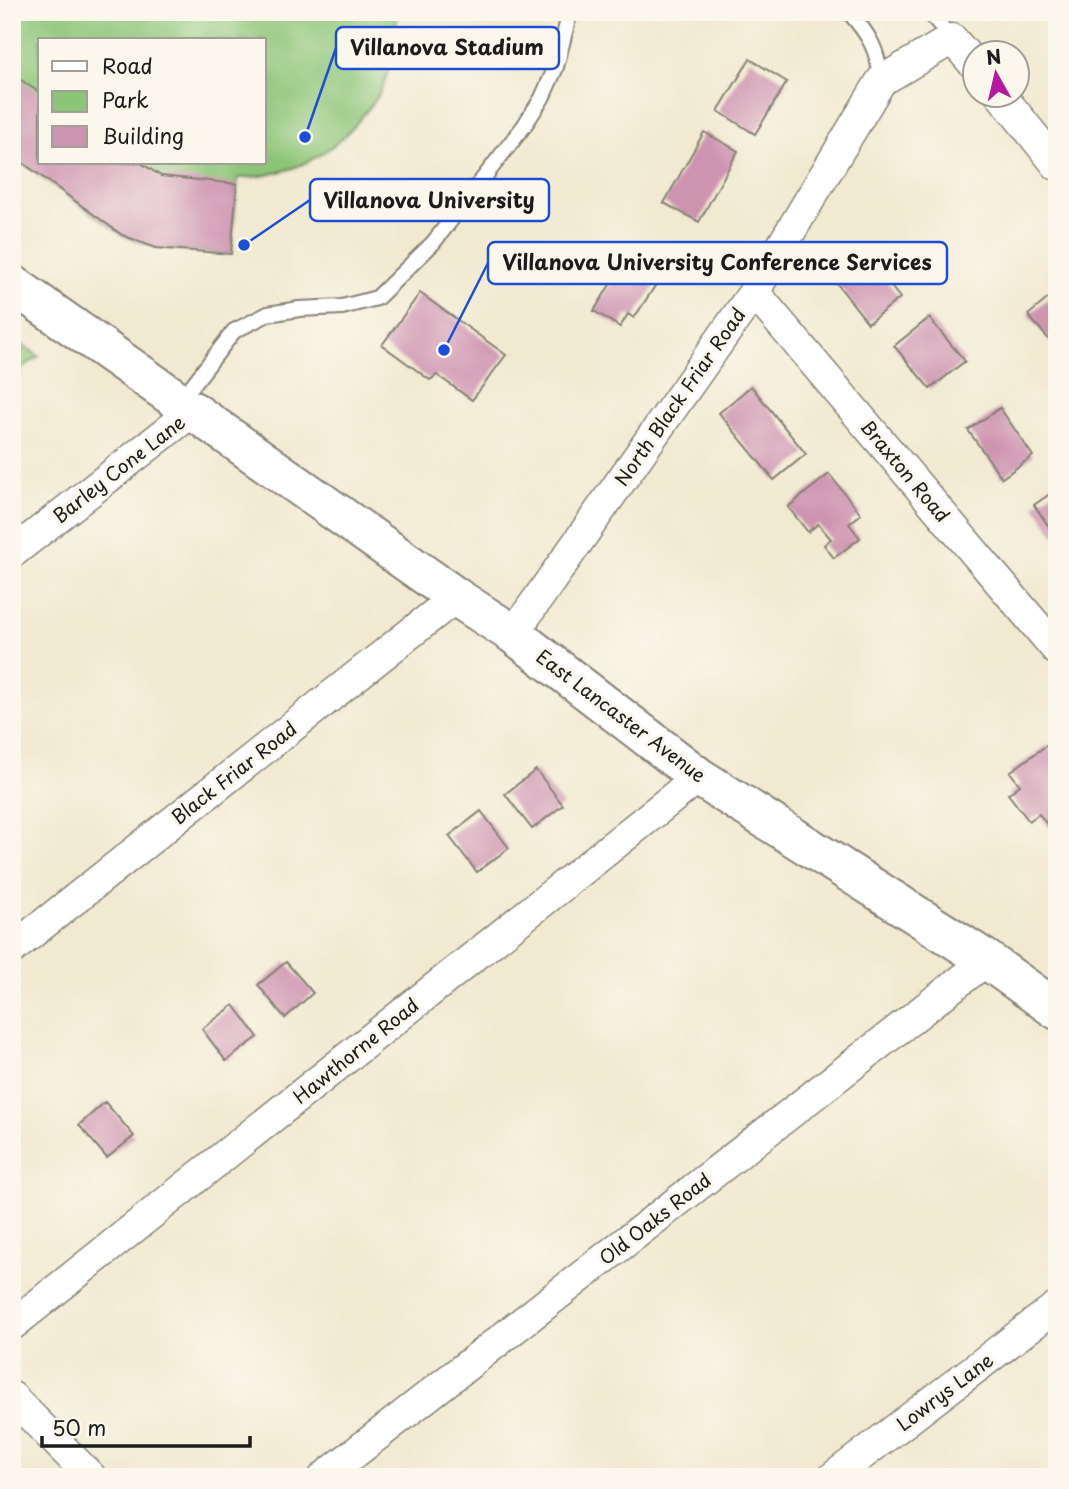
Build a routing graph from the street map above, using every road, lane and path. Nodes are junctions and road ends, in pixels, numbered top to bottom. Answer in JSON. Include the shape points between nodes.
{"nodes":[{"id":1,"x":570,"y":12,"type":"edge"},
{"id":2,"x":849,"y":12,"type":"edge"},
{"id":3,"x":929,"y":12,"type":"edge"},
{"id":4,"x":952,"y":39,"type":"junction"},
{"id":5,"x":960,"y":48,"type":"edge"},
{"id":6,"x":881,"y":81,"type":"junction"},
{"id":7,"x":1011,"y":108,"type":"edge"},
{"id":8,"x":1057,"y":165,"type":"edge"},
{"id":9,"x":12,"y":284,"type":"edge"},
{"id":10,"x":754,"y":292,"type":"junction"},
{"id":11,"x":186,"y":407,"type":"junction"},
{"id":12,"x":12,"y":553,"type":"edge"},
{"id":13,"x":456,"y":597,"type":"junction"},
{"id":14,"x":513,"y":634,"type":"junction"},
{"id":15,"x":1057,"y":650,"type":"edge"},
{"id":16,"x":699,"y":777,"type":"junction"},
{"id":17,"x":12,"y":948,"type":"edge"},
{"id":18,"x":987,"y":960,"type":"junction"},
{"id":19,"x":1057,"y":1010,"type":"edge"},
{"id":20,"x":1057,"y":1306,"type":"edge"},
{"id":21,"x":12,"y":1325,"type":"edge"},
{"id":22,"x":12,"y":1397,"type":"edge"},
{"id":23,"x":91,"y":1477,"type":"edge"},
{"id":24,"x":324,"y":1477,"type":"edge"},
{"id":25,"x":833,"y":1477,"type":"edge"}],
"edges":[{"from":1,"to":11,"type":"lane","via":[[556,67],[542,98],[433,243],[377,298],[341,307],[268,314],[234,331]]},
{"from":2,"to":6,"type":"lane","via":[[873,43]]},
{"from":3,"to":4,"type":"lane"},
{"from":4,"to":5,"type":"street"},
{"from":4,"to":6,"type":"street","name":"North Black Friar Road"},
{"from":6,"to":10,"type":"street","name":"North Black Friar Road"},
{"from":7,"to":8,"type":"street"},
{"from":9,"to":11,"type":"highway","name":"East Lancaster Avenue"},
{"from":10,"to":14,"type":"street","name":"North Black Friar Road"},
{"from":10,"to":15,"type":"street","name":"Braxton Road"},
{"from":11,"to":12,"type":"street","name":"Barley Cone Lane"},
{"from":11,"to":13,"type":"highway","name":"East Lancaster Avenue"},
{"from":13,"to":14,"type":"highway","name":"East Lancaster Avenue"},
{"from":13,"to":17,"type":"street","name":"Black Friar Road"},
{"from":14,"to":16,"type":"highway","name":"East Lancaster Avenue"},
{"from":16,"to":18,"type":"highway","name":"East Lancaster Avenue"},
{"from":16,"to":21,"type":"street","name":"Hawthorne Road"},
{"from":18,"to":19,"type":"highway","name":"East Lancaster Avenue"},
{"from":18,"to":24,"type":"street","name":"Old Oaks Road"},
{"from":20,"to":25,"type":"street","name":"Lowrys Lane"},
{"from":22,"to":23,"type":"street"}]}
